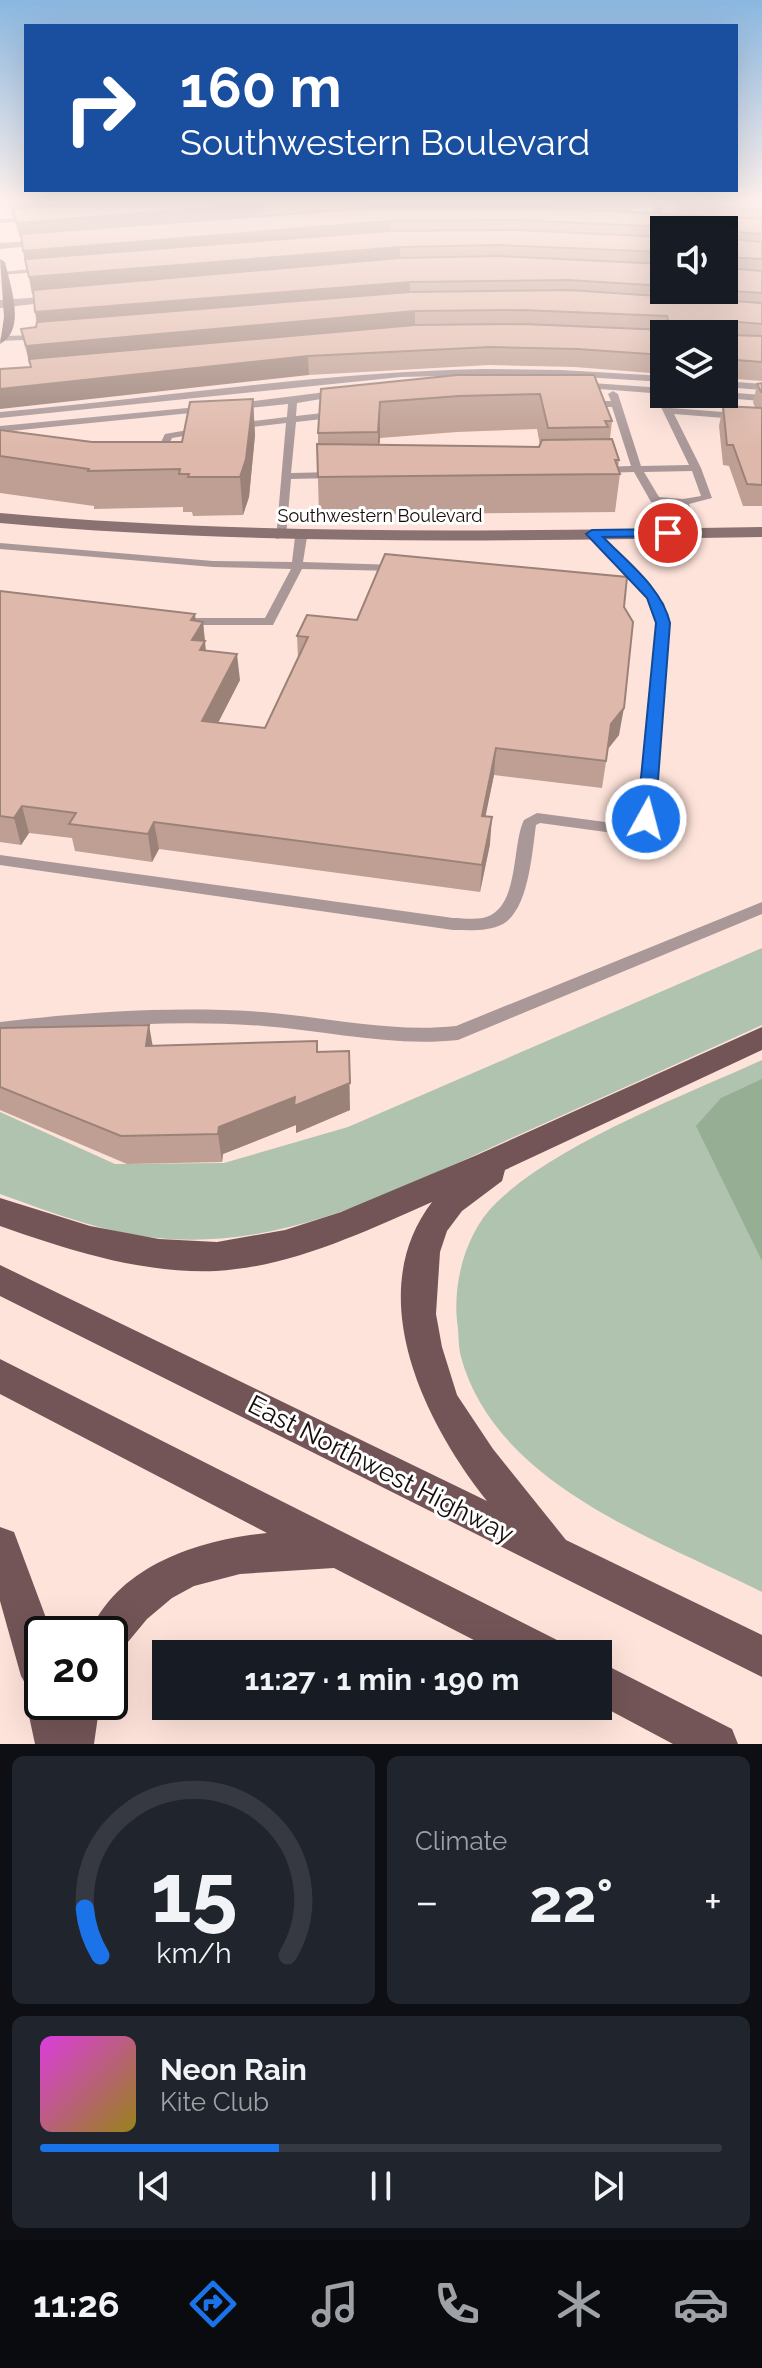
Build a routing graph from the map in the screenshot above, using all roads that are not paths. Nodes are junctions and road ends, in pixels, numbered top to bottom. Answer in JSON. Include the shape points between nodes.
{"nodes":[{"id":1,"x":86,"y":295,"type":"edge"},
{"id":2,"x":5,"y":303,"type":"edge"},
{"id":3,"x":53,"y":334,"type":"edge"},
{"id":4,"x":1,"y":337,"type":"edge"},
{"id":5,"x":650,"y":378,"type":"edge"},
{"id":6,"x":515,"y":383,"type":"edge"},
{"id":7,"x":738,"y":385,"type":"edge"},
{"id":8,"x":611,"y":387,"type":"junction"},
{"id":9,"x":762,"y":387,"type":"edge"},
{"id":10,"x":650,"y":389,"type":"edge"},
{"id":11,"x":349,"y":392,"type":"edge"},
{"id":12,"x":738,"y":396,"type":"edge"},
{"id":13,"x":762,"y":398,"type":"edge"},
{"id":14,"x":293,"y":401,"type":"junction"},
{"id":15,"x":573,"y":404,"type":"edge"},
{"id":16,"x":616,"y":404,"type":"junction"},
{"id":17,"x":667,"y":408,"type":"edge"},
{"id":18,"x":668,"y":411,"type":"junction"},
{"id":19,"x":348,"y":413,"type":"edge"},
{"id":20,"x":0,"y":415,"type":"edge"},
{"id":21,"x":762,"y":418,"type":"edge"},
{"id":22,"x":291,"y":419,"type":"junction"},
{"id":23,"x":0,"y":429,"type":"edge"},
{"id":24,"x":146,"y":468,"type":"edge"},
{"id":25,"x":696,"y":468,"type":"junction"},
{"id":26,"x":637,"y":469,"type":"junction"},
{"id":27,"x":593,"y":470,"type":"edge"},
{"id":28,"x":347,"y":475,"type":"edge"},
{"id":29,"x":286,"y":476,"type":"junction"},
{"id":30,"x":683,"y":502,"type":"junction"},
{"id":31,"x":0,"y":518,"type":"edge"},
{"id":32,"x":762,"y":532,"type":"edge"},
{"id":33,"x":694,"y":533,"type":"junction"},
{"id":34,"x":592,"y":534,"type":"junction"},
{"id":35,"x":280,"y":537,"type":"junction"},
{"id":36,"x":301,"y":537,"type":"junction"},
{"id":37,"x":0,"y":546,"type":"edge"},
{"id":38,"x":297,"y":568,"type":"junction"},
{"id":39,"x":405,"y":569,"type":"edge"},
{"id":40,"x":168,"y":621,"type":"edge"},
{"id":41,"x":0,"y":860,"type":"edge"},
{"id":42,"x":762,"y":908,"type":"edge"},
{"id":43,"x":0,"y":1029,"type":"edge"},
{"id":44,"x":762,"y":1038,"type":"edge"},
{"id":45,"x":544,"y":1140,"type":"junction"},
{"id":46,"x":0,"y":1212,"type":"edge"},
{"id":47,"x":0,"y":1280,"type":"edge"},
{"id":48,"x":0,"y":1376,"type":"edge"},
{"id":49,"x":0,"y":1546,"type":"edge"},
{"id":50,"x":340,"y":1548,"type":"junction"},
{"id":51,"x":555,"y":1557,"type":"junction"},
{"id":52,"x":25,"y":1616,"type":"edge"},
{"id":53,"x":122,"y":1616,"type":"edge"},
{"id":54,"x":516,"y":1640,"type":"edge"},
{"id":55,"x":762,"y":1657,"type":"edge"},
{"id":56,"x":612,"y":1689,"type":"edge"},
{"id":57,"x":51,"y":1720,"type":"edge"},
{"id":58,"x":76,"y":1720,"type":"edge"},
{"id":59,"x":56,"y":1744,"type":"edge"},
{"id":60,"x":73,"y":1744,"type":"edge"},
{"id":61,"x":717,"y":1744,"type":"edge"}],
"edges":[{"from":1,"to":2,"type":"street"},
{"from":2,"to":4,"type":"street","via":[[10,317]]},
{"from":3,"to":4,"type":"lane"},
{"from":5,"to":20,"type":"lane","via":[[456,372]]},
{"from":6,"to":8,"type":"lane"},
{"from":7,"to":9,"type":"lane"},
{"from":8,"to":10,"type":"lane"},
{"from":8,"to":16,"type":"lane"},
{"from":11,"to":14,"type":"lane"},
{"from":12,"to":13,"type":"lane"},
{"from":14,"to":22,"type":"lane"},
{"from":14,"to":23,"type":"lane"},
{"from":15,"to":16,"type":"lane"},
{"from":16,"to":26,"type":"lane"},
{"from":17,"to":18,"type":"lane"},
{"from":18,"to":21,"type":"lane"},
{"from":18,"to":25,"type":"lane"},
{"from":19,"to":22,"type":"lane"},
{"from":22,"to":24,"type":"lane","via":[[168,436],[156,464]]},
{"from":22,"to":29,"type":"lane"},
{"from":25,"to":26,"type":"lane"},
{"from":25,"to":30,"type":"lane","via":[[707,498]]},
{"from":26,"to":27,"type":"lane"},
{"from":26,"to":30,"type":"lane","via":[[655,500]]},
{"from":28,"to":29,"type":"lane"},
{"from":29,"to":35,"type":"lane"},
{"from":30,"to":33,"type":"lane"},
{"from":31,"to":35,"type":"street","name":"Southwestern Boulevard","via":[[114,530]]},
{"from":32,"to":33,"type":"street","name":"Southwestern Boulevard"},
{"from":33,"to":34,"type":"street","name":"Southwestern Boulevard"},
{"from":34,"to":36,"type":"street","name":"Southwestern Boulevard"},
{"from":34,"to":41,"type":"lane","via":[[660,606],[663,623],[646,819],[640,828],[628,830],[537,818],[529,823],[513,903],[500,919],[453,924]]},
{"from":35,"to":36,"type":"street","name":"Southwestern Boulevard"},
{"from":36,"to":38,"type":"lane"},
{"from":37,"to":38,"type":"lane"},
{"from":38,"to":39,"type":"lane"},
{"from":38,"to":40,"type":"lane","via":[[269,622]]},
{"from":42,"to":43,"type":"lane","via":[[458,1033],[428,1037],[184,1016]]},
{"from":44,"to":45,"type":"main road"},
{"from":45,"to":46,"type":"main road","via":[[344,1225],[266,1250],[184,1256],[106,1244]]},
{"from":45,"to":51,"type":"main road","via":[[450,1203],[427,1238],[418,1290],[422,1337],[457,1430]]},
{"from":47,"to":51,"type":"main road","name":"East Northwest Highway"},
{"from":48,"to":50,"type":"main road"},
{"from":49,"to":52,"type":"main road"},
{"from":50,"to":53,"type":"main road","via":[[204,1560],[164,1578]]},
{"from":50,"to":54,"type":"main road"},
{"from":51,"to":55,"type":"main road","name":"East Northwest Highway"},
{"from":56,"to":61,"type":"main road"},
{"from":57,"to":59,"type":"main road"},
{"from":58,"to":60,"type":"main road"}]}
